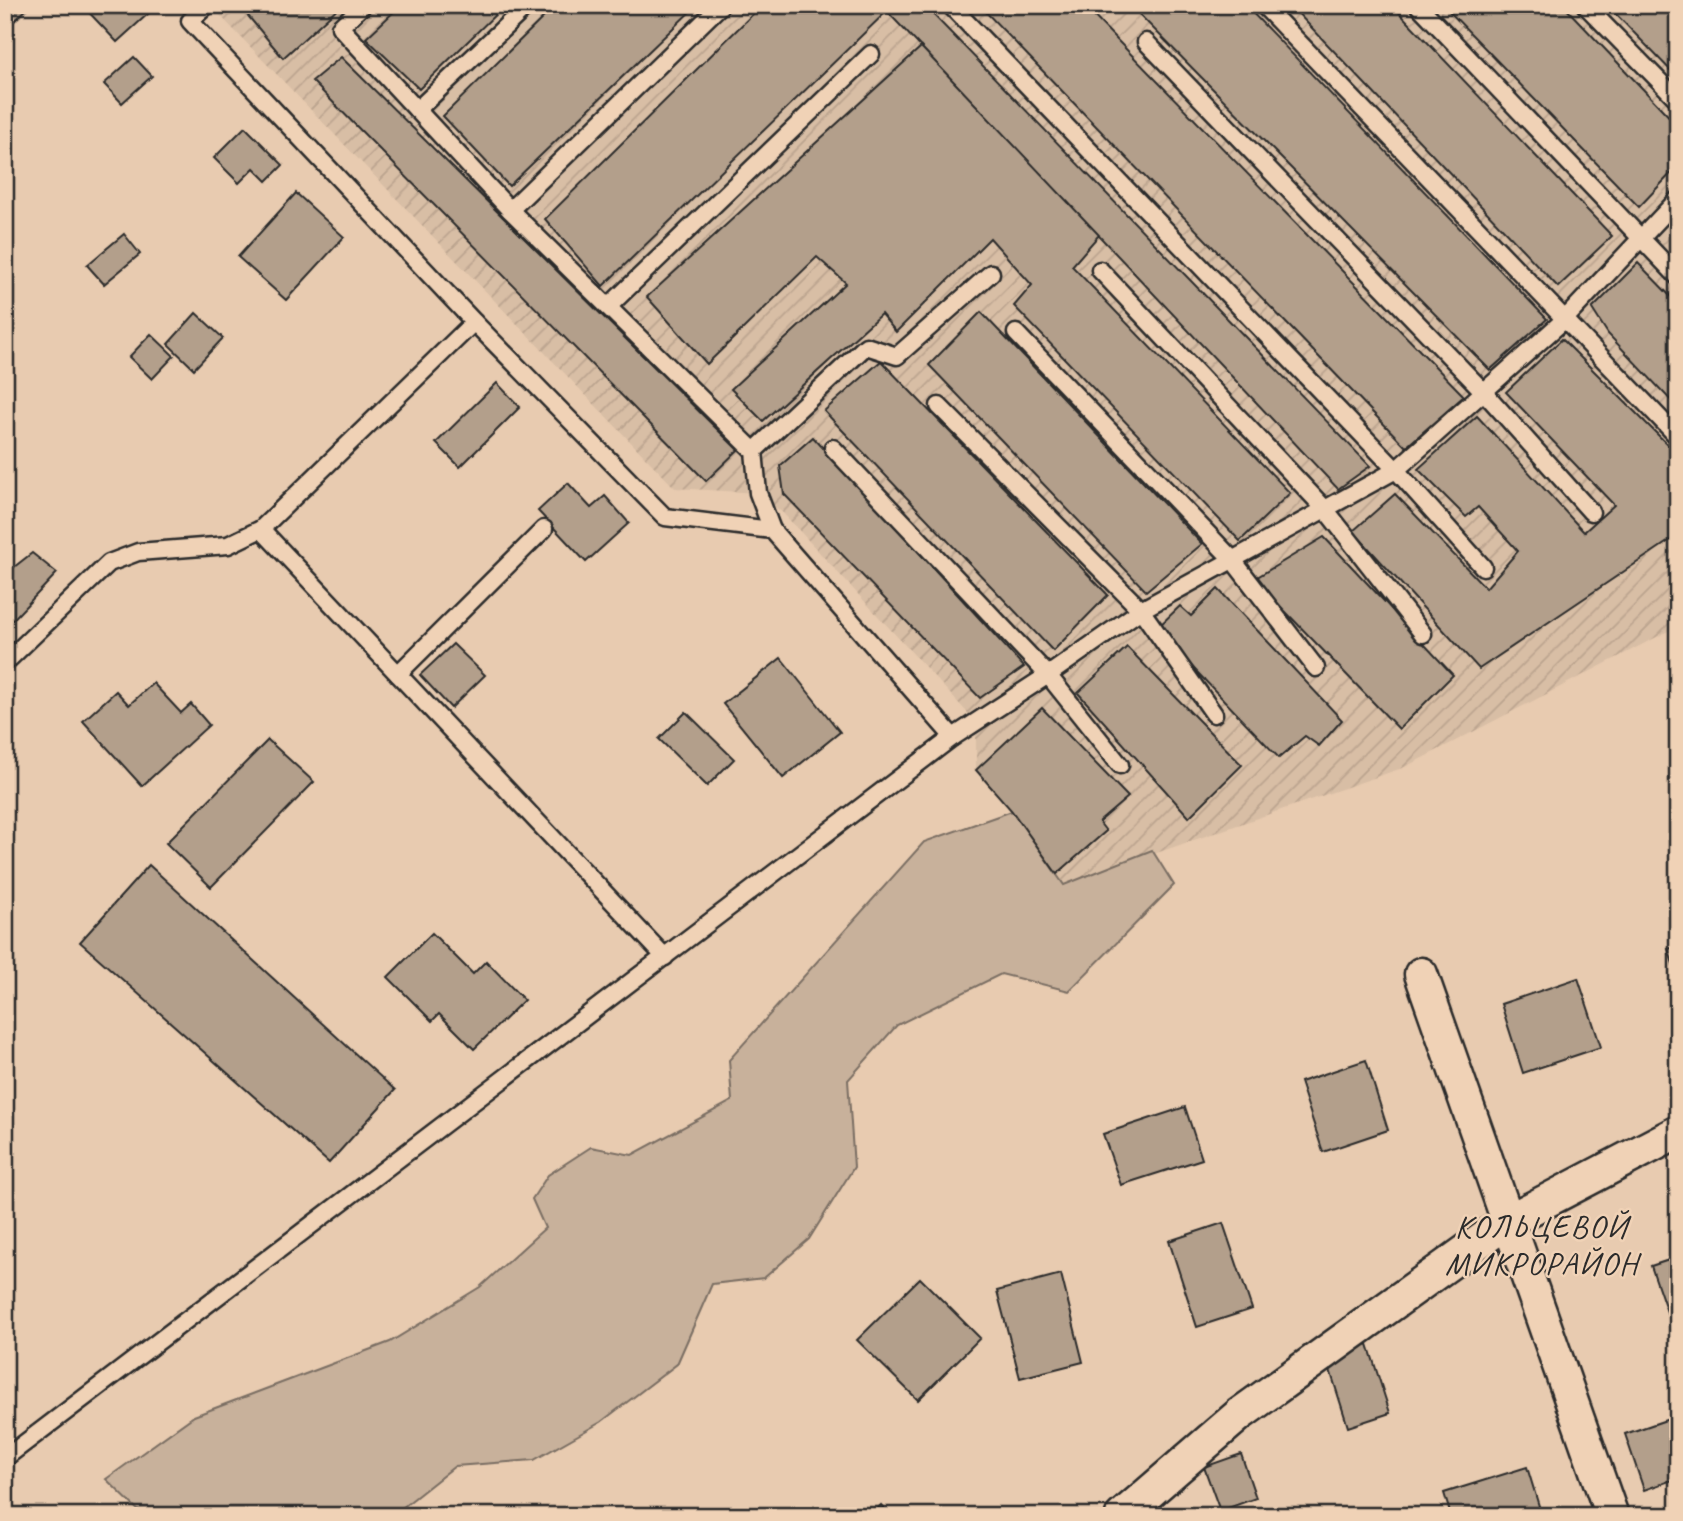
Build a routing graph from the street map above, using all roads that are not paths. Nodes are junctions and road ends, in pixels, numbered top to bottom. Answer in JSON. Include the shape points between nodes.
{"nodes":[{"id":1,"x":207,"y":5,"type":"edge"},
{"id":2,"x":363,"y":5,"type":"edge"},
{"id":3,"x":528,"y":5,"type":"edge"},
{"id":4,"x":721,"y":5,"type":"edge"},
{"id":5,"x":950,"y":5,"type":"edge"},
{"id":6,"x":1263,"y":5,"type":"edge"},
{"id":7,"x":1418,"y":5,"type":"edge"},
{"id":8,"x":1585,"y":5,"type":"edge"},
{"id":9,"x":1146,"y":42,"type":"dead end"},
{"id":10,"x":871,"y":54,"type":"dead end"},
{"id":11,"x":1678,"y":100,"type":"edge"},
{"id":12,"x":417,"y":110,"type":"junction"},
{"id":13,"x":1678,"y":199,"type":"edge"},
{"id":14,"x":510,"y":210,"type":"junction"},
{"id":15,"x":1641,"y":237,"type":"junction"},
{"id":16,"x":1100,"y":270,"type":"dead end"},
{"id":17,"x":990,"y":273,"type":"dead end"},
{"id":18,"x":1678,"y":277,"type":"edge"},
{"id":19,"x":608,"y":307,"type":"junction"},
{"id":20,"x":1564,"y":320,"type":"junction"},
{"id":21,"x":474,"y":322,"type":"junction"},
{"id":22,"x":1016,"y":333,"type":"dead end"},
{"id":23,"x":1483,"y":391,"type":"junction"},
{"id":24,"x":939,"y":407,"type":"dead end"},
{"id":25,"x":1678,"y":437,"type":"edge"},
{"id":26,"x":833,"y":448,"type":"dead end"},
{"id":27,"x":754,"y":451,"type":"junction"},
{"id":28,"x":1396,"y":470,"type":"junction"},
{"id":29,"x":1325,"y":509,"type":"junction"},
{"id":30,"x":1591,"y":512,"type":"dead end"},
{"id":31,"x":261,"y":529,"type":"junction"},
{"id":32,"x":544,"y":529,"type":"dead end"},
{"id":33,"x":772,"y":530,"type":"junction"},
{"id":34,"x":1232,"y":559,"type":"junction"},
{"id":35,"x":1483,"y":567,"type":"dead end"},
{"id":36,"x":1141,"y":610,"type":"junction"},
{"id":37,"x":1423,"y":634,"type":"dead end"},
{"id":38,"x":5,"y":663,"type":"edge"},
{"id":39,"x":1316,"y":668,"type":"dead end"},
{"id":40,"x":398,"y":674,"type":"junction"},
{"id":41,"x":1048,"y":675,"type":"junction"},
{"id":42,"x":1214,"y":714,"type":"dead end"},
{"id":43,"x":953,"y":737,"type":"junction"},
{"id":44,"x":1121,"y":765,"type":"dead end"},
{"id":45,"x":665,"y":957,"type":"junction"},
{"id":46,"x":1421,"y":974,"type":"dead end"},
{"id":47,"x":1678,"y":1132,"type":"edge"},
{"id":48,"x":1508,"y":1221,"type":"junction"},
{"id":49,"x":5,"y":1458,"type":"edge"},
{"id":50,"x":1122,"y":1516,"type":"edge"},
{"id":51,"x":1612,"y":1516,"type":"edge"}],
"edges":[{"from":1,"to":21,"type":"lane","via":[[190,21]]},
{"from":2,"to":12,"type":"lane","via":[[340,27]]},
{"from":3,"to":12,"type":"lane"},
{"from":4,"to":14,"type":"lane"},
{"from":5,"to":28,"type":"lane"},
{"from":6,"to":20,"type":"lane"},
{"from":7,"to":15,"type":"lane"},
{"from":8,"to":11,"type":"lane"},
{"from":9,"to":23,"type":"lane"},
{"from":10,"to":19,"type":"lane"},
{"from":12,"to":14,"type":"lane"},
{"from":13,"to":15,"type":"lane"},
{"from":14,"to":19,"type":"lane"},
{"from":15,"to":18,"type":"lane"},
{"from":15,"to":20,"type":"lane"},
{"from":16,"to":29,"type":"lane"},
{"from":17,"to":27,"type":"lane","via":[[897,356],[866,346]]},
{"from":19,"to":27,"type":"lane"},
{"from":20,"to":23,"type":"lane"},
{"from":20,"to":25,"type":"lane"},
{"from":21,"to":31,"type":"lane"},
{"from":21,"to":33,"type":"lane","via":[[665,517]]},
{"from":22,"to":34,"type":"lane"},
{"from":23,"to":28,"type":"lane"},
{"from":23,"to":30,"type":"lane"},
{"from":24,"to":36,"type":"lane"},
{"from":26,"to":41,"type":"lane"},
{"from":27,"to":33,"type":"lane","via":[[758,493]]},
{"from":28,"to":29,"type":"lane"},
{"from":28,"to":35,"type":"lane"},
{"from":29,"to":34,"type":"lane"},
{"from":29,"to":37,"type":"lane"},
{"from":31,"to":38,"type":"lane","via":[[228,545],[138,552],[109,563]]},
{"from":31,"to":40,"type":"lane"},
{"from":32,"to":40,"type":"lane"},
{"from":33,"to":43,"type":"lane"},
{"from":34,"to":36,"type":"lane"},
{"from":34,"to":39,"type":"lane"},
{"from":36,"to":41,"type":"lane"},
{"from":36,"to":42,"type":"lane"},
{"from":40,"to":45,"type":"lane"},
{"from":41,"to":43,"type":"lane"},
{"from":41,"to":44,"type":"lane"},
{"from":43,"to":45,"type":"lane"},
{"from":45,"to":49,"type":"lane"},
{"from":46,"to":48,"type":"street"},
{"from":47,"to":48,"type":"street"},
{"from":48,"to":50,"type":"street","via":[[1241,1414]]},
{"from":48,"to":51,"type":"street"}]}
